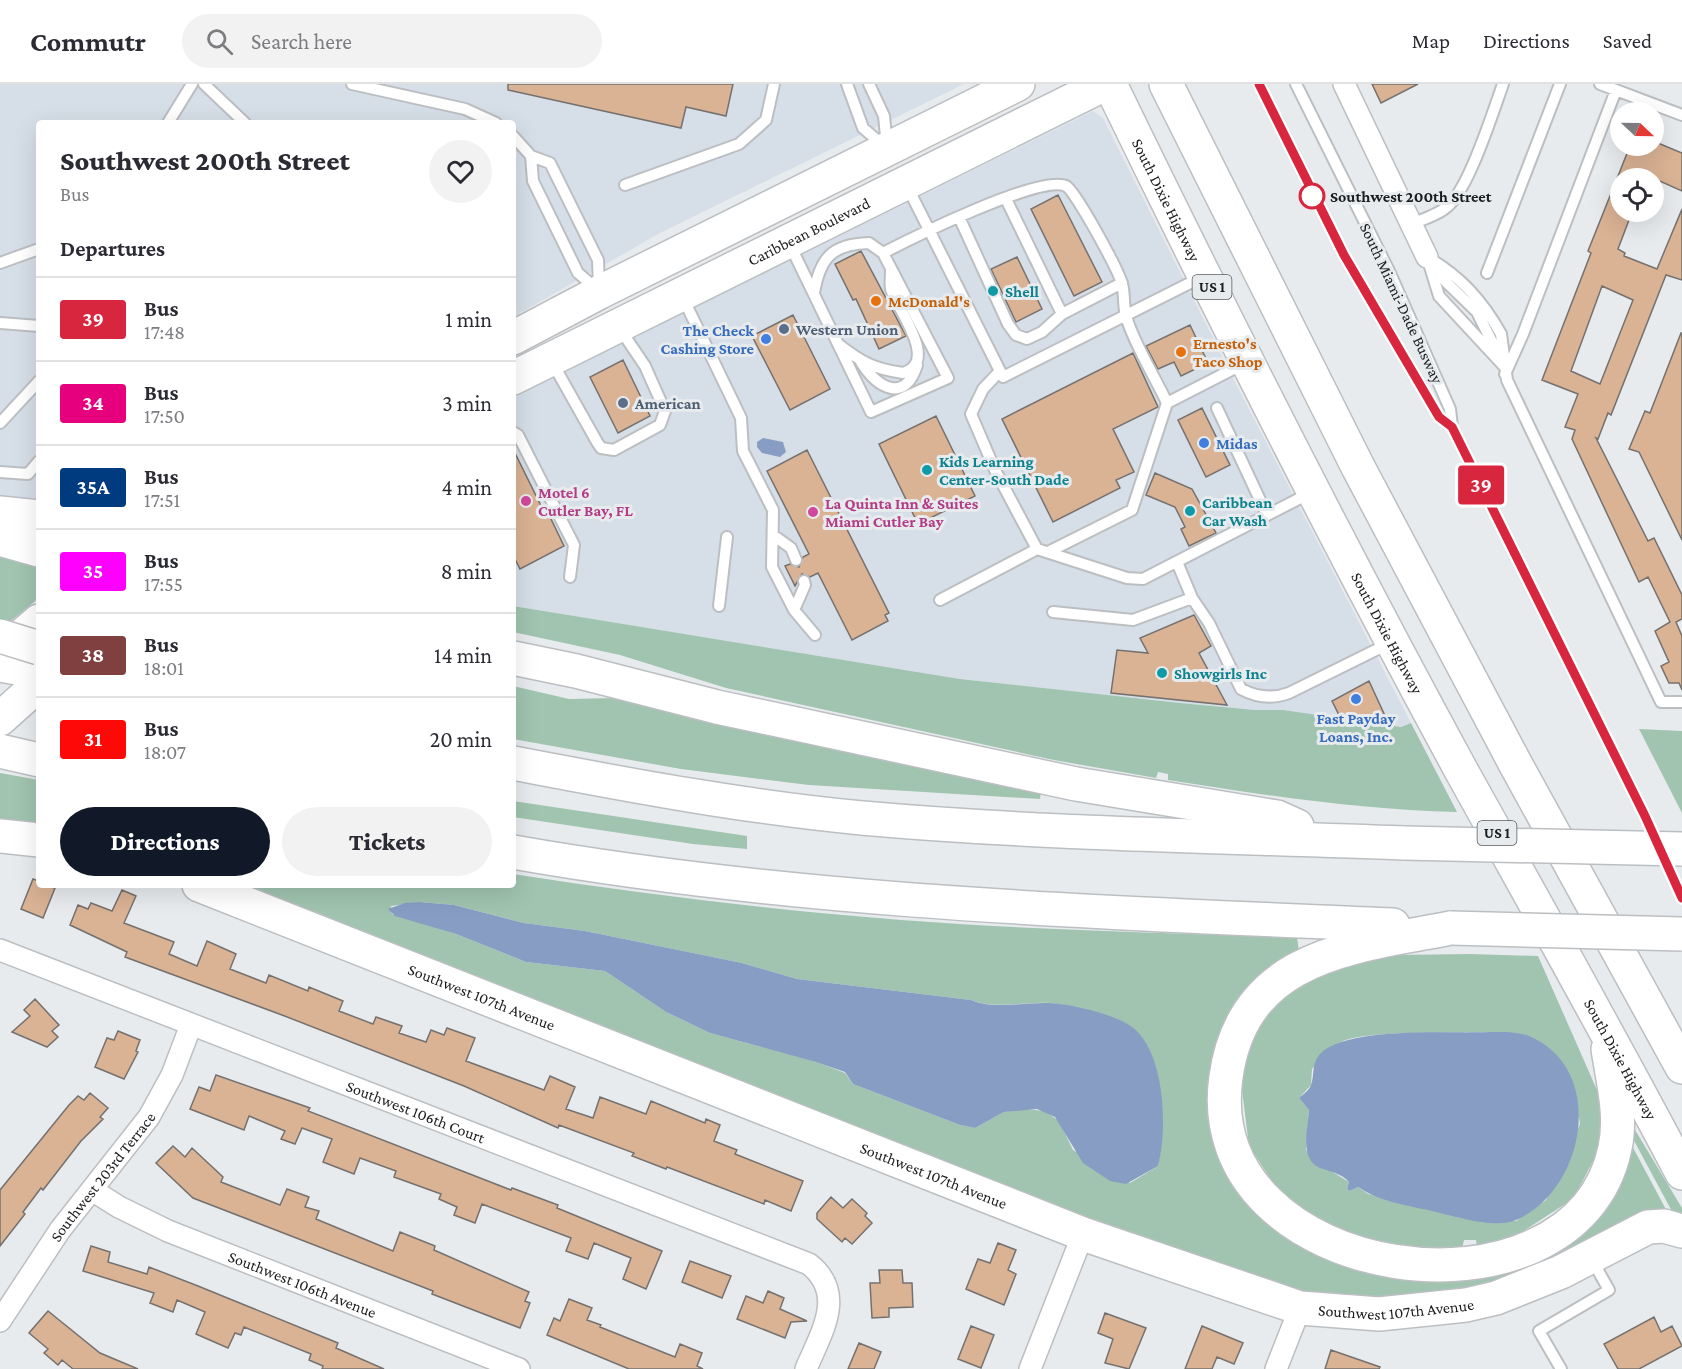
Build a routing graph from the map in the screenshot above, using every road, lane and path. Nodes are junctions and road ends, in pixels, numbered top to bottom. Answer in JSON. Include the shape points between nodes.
{"nodes":[{"id":1,"x":192,"y":84,"type":"edge"},
{"id":2,"x":204,"y":84,"type":"edge"},
{"id":3,"x":352,"y":84,"type":"edge"},
{"id":4,"x":774,"y":84,"type":"edge"},
{"id":5,"x":847,"y":84,"type":"edge"},
{"id":6,"x":869,"y":84,"type":"edge"},
{"id":7,"x":1018,"y":84,"type":"edge"},
{"id":8,"x":1105,"y":84,"type":"edge"},
{"id":9,"x":1110,"y":84,"type":"edge"},
{"id":10,"x":1166,"y":84,"type":"edge"},
{"id":11,"x":1259,"y":84,"type":"edge"},
{"id":12,"x":1296,"y":84,"type":"edge"},
{"id":13,"x":1344,"y":84,"type":"edge"},
{"id":14,"x":1503,"y":84,"type":"edge"},
{"id":15,"x":1560,"y":84,"type":"edge"},
{"id":16,"x":1600,"y":84,"type":"edge"},
{"id":17,"x":1616,"y":90,"type":"junction"},
{"id":18,"x":1682,"y":115,"type":"edge"},
{"id":19,"x":170,"y":120,"type":"edge"},
{"id":20,"x":241,"y":120,"type":"edge"},
{"id":21,"x":489,"y":120,"type":"edge"},
{"id":22,"x":516,"y":139,"type":"edge"},
{"id":23,"x":524,"y":146,"type":"junction"},
{"id":24,"x":888,"y":149,"type":"junction"},
{"id":25,"x":516,"y":150,"type":"edge"},
{"id":26,"x":531,"y":156,"type":"junction"},
{"id":27,"x":906,"y":184,"type":"junction"},
{"id":28,"x":625,"y":185,"type":"dead end"},
{"id":29,"x":1006,"y":199,"type":"junction"},
{"id":30,"x":959,"y":218,"type":"junction"},
{"id":31,"x":1411,"y":224,"type":"junction"},
{"id":32,"x":928,"y":230,"type":"junction"},
{"id":33,"x":789,"y":242,"type":"junction"},
{"id":34,"x":36,"y":250,"type":"edge"},
{"id":35,"x":883,"y":252,"type":"junction"},
{"id":36,"x":1427,"y":257,"type":"junction"},
{"id":37,"x":0,"y":262,"type":"edge"},
{"id":38,"x":891,"y":267,"type":"junction"},
{"id":39,"x":1487,"y":273,"type":"dead end"},
{"id":40,"x":1206,"y":275,"type":"junction"},
{"id":41,"x":1122,"y":283,"type":"junction"},
{"id":42,"x":600,"y":292,"type":"junction"},
{"id":43,"x":814,"y":292,"type":"junction"},
{"id":44,"x":682,"y":295,"type":"junction"},
{"id":45,"x":1062,"y":314,"type":"junction"},
{"id":46,"x":1125,"y":316,"type":"junction"},
{"id":47,"x":0,"y":322,"type":"edge"},
{"id":48,"x":36,"y":326,"type":"edge"},
{"id":49,"x":619,"y":326,"type":"junction"},
{"id":50,"x":516,"y":336,"type":"edge"},
{"id":51,"x":836,"y":342,"type":"junction"},
{"id":52,"x":918,"y":358,"type":"junction"},
{"id":53,"x":551,"y":360,"type":"junction"},
{"id":54,"x":1249,"y":361,"type":"junction"},
{"id":55,"x":861,"y":362,"type":"junction"},
{"id":56,"x":1000,"y":370,"type":"junction"},
{"id":57,"x":1504,"y":370,"type":"junction"},
{"id":58,"x":516,"y":377,"type":"edge"},
{"id":59,"x":36,"y":384,"type":"edge"},
{"id":60,"x":1167,"y":403,"type":"junction"},
{"id":61,"x":1217,"y":408,"type":"dead end"},
{"id":62,"x":0,"y":423,"type":"edge"},
{"id":63,"x":1452,"y":427,"type":"junction"},
{"id":64,"x":516,"y":434,"type":"edge"},
{"id":65,"x":1358,"y":467,"type":"junction"},
{"id":66,"x":0,"y":472,"type":"edge"},
{"id":67,"x":33,"y":475,"type":"edge"},
{"id":68,"x":1315,"y":491,"type":"junction"},
{"id":69,"x":0,"y":513,"type":"edge"},
{"id":70,"x":1267,"y":514,"type":"junction"},
{"id":71,"x":36,"y":517,"type":"edge"},
{"id":72,"x":773,"y":535,"type":"junction"},
{"id":73,"x":727,"y":537,"type":"dead end"},
{"id":74,"x":0,"y":539,"type":"edge"},
{"id":75,"x":36,"y":549,"type":"edge"},
{"id":76,"x":1037,"y":549,"type":"junction"},
{"id":77,"x":1050,"y":551,"type":"junction"},
{"id":78,"x":796,"y":560,"type":"dead end"},
{"id":79,"x":1177,"y":562,"type":"junction"},
{"id":80,"x":570,"y":577,"type":"dead end"},
{"id":81,"x":804,"y":581,"type":"dead end"},
{"id":82,"x":1192,"y":598,"type":"junction"},
{"id":83,"x":940,"y":600,"type":"dead end"},
{"id":84,"x":719,"y":606,"type":"dead end"},
{"id":85,"x":794,"y":610,"type":"junction"},
{"id":86,"x":1053,"y":612,"type":"dead end"},
{"id":87,"x":36,"y":624,"type":"edge"},
{"id":88,"x":814,"y":635,"type":"dead end"},
{"id":89,"x":0,"y":636,"type":"edge"},
{"id":90,"x":1394,"y":641,"type":"junction"},
{"id":91,"x":36,"y":647,"type":"edge"},
{"id":92,"x":0,"y":654,"type":"edge"},
{"id":93,"x":516,"y":659,"type":"edge"},
{"id":94,"x":0,"y":665,"type":"edge"},
{"id":95,"x":36,"y":671,"type":"edge"},
{"id":96,"x":36,"y":687,"type":"edge"},
{"id":97,"x":1682,"y":702,"type":"edge"},
{"id":98,"x":0,"y":719,"type":"edge"},
{"id":99,"x":0,"y":751,"type":"edge"},
{"id":100,"x":36,"y":759,"type":"edge"},
{"id":101,"x":516,"y":764,"type":"edge"},
{"id":102,"x":0,"y":836,"type":"edge"},
{"id":103,"x":36,"y":840,"type":"edge"},
{"id":104,"x":1332,"y":840,"type":"junction"},
{"id":105,"x":1682,"y":849,"type":"edge"},
{"id":106,"x":516,"y":852,"type":"edge"},
{"id":107,"x":207,"y":888,"type":"edge"},
{"id":108,"x":1682,"y":898,"type":"edge"},
{"id":109,"x":1451,"y":928,"type":"junction"},
{"id":110,"x":1682,"y":934,"type":"edge"},
{"id":111,"x":2,"y":955,"type":"edge"},
{"id":112,"x":191,"y":1025,"type":"junction"},
{"id":113,"x":1605,"y":1026,"type":"junction"},
{"id":114,"x":1682,"y":1067,"type":"edge"},
{"id":115,"x":1682,"y":1173,"type":"edge"},
{"id":116,"x":92,"y":1190,"type":"junction"},
{"id":117,"x":1682,"y":1231,"type":"edge"},
{"id":118,"x":1083,"y":1234,"type":"junction"},
{"id":119,"x":1590,"y":1257,"type":"junction"},
{"id":120,"x":1300,"y":1308,"type":"junction"},
{"id":121,"x":0,"y":1321,"type":"edge"},
{"id":122,"x":519,"y":1369,"type":"edge"},
{"id":123,"x":806,"y":1369,"type":"edge"},
{"id":124,"x":1030,"y":1369,"type":"edge"},
{"id":125,"x":1276,"y":1369,"type":"edge"},
{"id":126,"x":1561,"y":1369,"type":"edge"}],
"edges":[{"from":1,"to":19,"type":"lane"},
{"from":2,"to":20,"type":"lane"},
{"from":3,"to":21,"type":"lane","via":[[465,109]]},
{"from":4,"to":28,"type":"lane","via":[[766,120],[739,144]]},
{"from":5,"to":24,"type":"lane","via":[[863,128]]},
{"from":6,"to":24,"type":"lane","via":[[884,116]]},
{"from":7,"to":24,"type":"main road","via":[[984,96]]},
{"from":8,"to":27,"type":"main road","name":"Caribbean Boulevard"},
{"from":9,"to":40,"type":"main road","name":"South Dixie Highway","number":"US 1"},
{"from":10,"to":65,"type":"main road"},
{"from":11,"to":63,"type":"lane","name":"South Miami-Dade Busway","via":[[1344,255],[1439,417]]},
{"from":12,"to":63,"type":"lane","name":"South Miami-Dade Busway","via":[[1390,273],[1450,408]]},
{"from":13,"to":31,"type":"street"},
{"from":14,"to":31,"type":"lane","via":[[1456,197],[1438,213]]},
{"from":15,"to":39,"type":"lane"},
{"from":16,"to":17,"type":"lane"},
{"from":17,"to":18,"type":"lane"},
{"from":17,"to":57,"type":"lane","via":[[1523,334]]},
{"from":22,"to":23,"type":"lane"},
{"from":23,"to":25,"type":"lane"},
{"from":23,"to":26,"type":"lane"},
{"from":24,"to":27,"type":"main road"},
{"from":24,"to":42,"type":"main road"},
{"from":26,"to":42,"type":"lane","via":[[533,182],[578,273]]},
{"from":26,"to":42,"type":"lane","via":[[550,163],[598,260]]},
{"from":27,"to":32,"type":"lane"},
{"from":27,"to":33,"type":"main road","name":"Caribbean Boulevard"},
{"from":29,"to":30,"type":"lane"},
{"from":29,"to":41,"type":"lane","via":[[1049,183],[1073,191]]},
{"from":29,"to":45,"type":"lane"},
{"from":30,"to":32,"type":"lane"},
{"from":30,"to":45,"type":"lane","via":[[1016,335],[1027,339],[1042,332]]},
{"from":31,"to":36,"type":"street"},
{"from":32,"to":35,"type":"lane"},
{"from":32,"to":56,"type":"lane"},
{"from":33,"to":43,"type":"lane"},
{"from":33,"to":44,"type":"main road","name":"Caribbean Boulevard"},
{"from":34,"to":37,"type":"lane"},
{"from":35,"to":38,"type":"lane"},
{"from":35,"to":43,"type":"lane","via":[[869,243],[857,243],[836,252],[820,264]]},
{"from":36,"to":57,"type":"lane","via":[[1477,312]]},
{"from":36,"to":57,"type":"lane","via":[[1439,296]]},
{"from":38,"to":51,"type":"lane","via":[[948,378],[871,412]]},
{"from":38,"to":52,"type":"lane","via":[[891,288],[917,344]]},
{"from":40,"to":46,"type":"lane"},
{"from":40,"to":54,"type":"main road","name":"South Dixie Highway","number":"US 1"},
{"from":41,"to":45,"type":"lane"},
{"from":41,"to":46,"type":"lane"},
{"from":42,"to":49,"type":"main road"},
{"from":42,"to":50,"type":"main road"},
{"from":43,"to":51,"type":"lane"},
{"from":44,"to":49,"type":"main road","name":"Caribbean Boulevard"},
{"from":44,"to":72,"type":"lane","via":[[741,418],[743,451],[773,510]]},
{"from":46,"to":56,"type":"lane","via":[[1003,377]]},
{"from":46,"to":60,"type":"lane"},
{"from":47,"to":48,"type":"lane"},
{"from":49,"to":53,"type":"main road","name":"Caribbean Boulevard"},
{"from":49,"to":53,"type":"lane","via":[[645,366],[665,411],[660,424],[614,450],[602,448],[597,442]]},
{"from":51,"to":55,"type":"lane"},
{"from":52,"to":55,"type":"lane","via":[[903,373]]},
{"from":52,"to":55,"type":"lane","via":[[912,378],[893,389],[878,384]]},
{"from":53,"to":58,"type":"main road","name":"Caribbean Boulevard"},
{"from":54,"to":60,"type":"lane"},
{"from":54,"to":68,"type":"main road","name":"South Dixie Highway","number":"US 1"},
{"from":56,"to":76,"type":"lane","via":[[983,389],[971,414],[995,470]]},
{"from":57,"to":97,"type":"lane","via":[[1661,702]]},
{"from":59,"to":62,"type":"lane"},
{"from":60,"to":77,"type":"lane","via":[[1132,510]]},
{"from":61,"to":70,"type":"lane"},
{"from":63,"to":108,"type":"lane","name":"South Miami-Dade Busway"},
{"from":64,"to":80,"type":"lane","via":[[574,545]]},
{"from":65,"to":68,"type":"main road"},
{"from":65,"to":114,"type":"main road"},
{"from":66,"to":67,"type":"lane"},
{"from":68,"to":70,"type":"lane"},
{"from":68,"to":90,"type":"main road","name":"South Dixie Highway","number":"US 1"},
{"from":69,"to":71,"type":"main road"},
{"from":70,"to":79,"type":"lane"},
{"from":72,"to":78,"type":"lane","via":[[791,548]]},
{"from":72,"to":85,"type":"lane","via":[[772,567]]},
{"from":73,"to":84,"type":"lane"},
{"from":74,"to":75,"type":"main road"},
{"from":76,"to":77,"type":"lane"},
{"from":76,"to":83,"type":"lane"},
{"from":77,"to":79,"type":"lane","via":[[1138,580]]},
{"from":79,"to":82,"type":"lane"},
{"from":81,"to":85,"type":"lane","via":[[806,585]]},
{"from":82,"to":86,"type":"lane","via":[[1133,620]]},
{"from":82,"to":90,"type":"lane","via":[[1209,623],[1241,689],[1250,694],[1289,693]]},
{"from":85,"to":88,"type":"lane"},
{"from":87,"to":92,"type":"main road"},
{"from":89,"to":91,"type":"main road","bridge":true},
{"from":90,"to":113,"type":"main road","name":"South Dixie Highway","number":"US 1","via":[[1461,770]]},
{"from":93,"to":104,"type":"main road","via":[[717,707],[1054,779],[1277,817]]},
{"from":94,"to":95,"type":"main road"},
{"from":96,"to":98,"type":"main road"},
{"from":99,"to":100,"type":"main road"},
{"from":101,"to":104,"type":"main road","via":[[616,783],[861,818]]},
{"from":102,"to":103,"type":"main road"},
{"from":104,"to":105,"type":"main road","bridge":true},
{"from":106,"to":109,"type":"main road","via":[[831,893],[1127,913]]},
{"from":107,"to":118,"type":"main road","name":"Southwest 107th Avenue"},
{"from":109,"to":110,"type":"main road","bridge":true},
{"from":109,"to":113,"type":"main road","via":[[1358,945],[1316,958],[1275,984],[1246,1015],[1227,1068],[1224,1098],[1228,1132],[1237,1158],[1254,1186],[1292,1222],[1355,1252],[1426,1265],[1485,1260],[1554,1235],[1593,1200],[1615,1150],[1618,1120]]},
{"from":111,"to":112,"type":"street","name":"Southwest 106th Court"},
{"from":112,"to":116,"type":"street","name":"Southwest 203rd Terrace","via":[[159,1101]]},
{"from":112,"to":123,"type":"street","name":"Southwest 106th Court","via":[[798,1259],[819,1272],[828,1288],[829,1309]]},
{"from":113,"to":115,"type":"main road","name":"South Dixie Highway","number":"US 1"},
{"from":116,"to":121,"type":"street","name":"Southwest 203rd Terrace","via":[[60,1230]]},
{"from":116,"to":122,"type":"street","name":"Southwest 106th Avenue","via":[[168,1231]]},
{"from":117,"to":119,"type":"main road","name":"Southwest 107th Avenue","via":[[1648,1227]]},
{"from":118,"to":120,"type":"main road","name":"Southwest 107th Avenue"},
{"from":118,"to":124,"type":"street"},
{"from":119,"to":120,"type":"main road","name":"Southwest 107th Avenue","via":[[1515,1293],[1466,1305],[1379,1314]]},
{"from":119,"to":126,"type":"lane","via":[[1609,1290],[1539,1331]]},
{"from":120,"to":125,"type":"street"}]}
